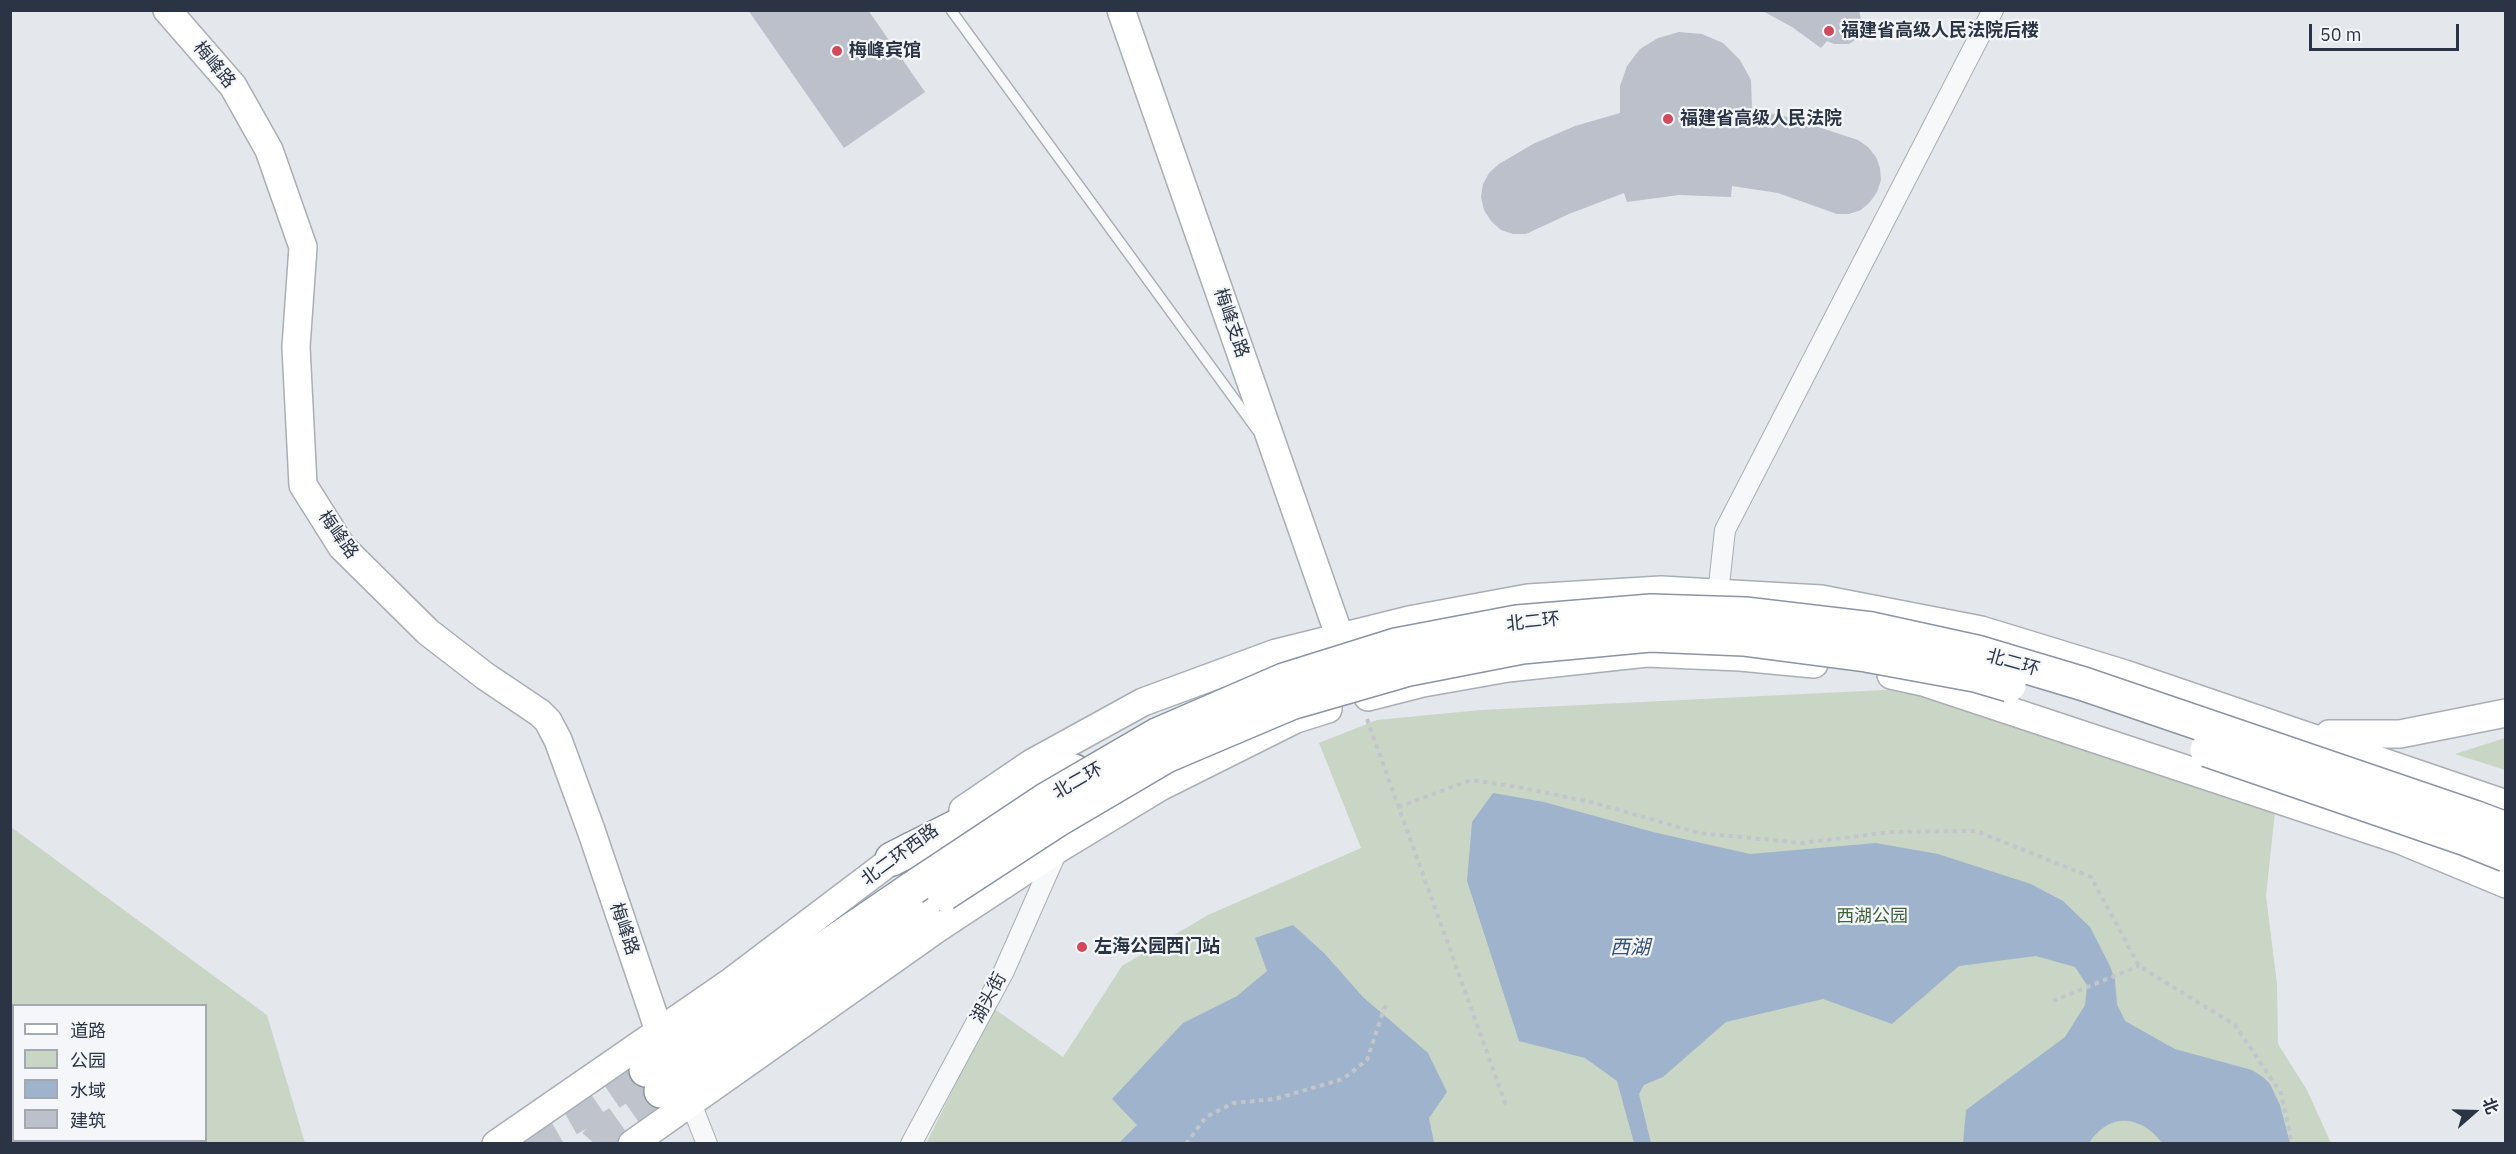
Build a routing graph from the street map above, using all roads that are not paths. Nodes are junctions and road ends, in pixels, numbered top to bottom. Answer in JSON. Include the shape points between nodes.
{"nodes":[{"id":1,"x":167,"y":10,"type":"edge"},
{"id":2,"x":951,"y":10,"type":"edge"},
{"id":3,"x":1121,"y":10,"type":"edge"},
{"id":4,"x":1993,"y":10,"type":"edge"},
{"id":5,"x":1281,"y":463,"type":"junction"},
{"id":6,"x":1718,"y":594,"type":"junction"},
{"id":7,"x":1340,"y":636,"type":"junction"},
{"id":8,"x":1360,"y":699,"type":"junction"},
{"id":9,"x":2505,"y":713,"type":"edge"},
{"id":10,"x":2299,"y":732,"type":"junction"},
{"id":11,"x":1157,"y":735,"type":"junction"},
{"id":12,"x":2505,"y":804,"type":"edge"},
{"id":13,"x":2505,"y":830,"type":"edge"},
{"id":14,"x":1058,"y":849,"type":"junction"},
{"id":15,"x":2505,"y":855,"type":"edge"},
{"id":16,"x":892,"y":859,"type":"junction"},
{"id":17,"x":2505,"y":884,"type":"edge"},
{"id":18,"x":919,"y":897,"type":"junction"},
{"id":19,"x":659,"y":1031,"type":"junction"},
{"id":20,"x":666,"y":1087,"type":"junction"},
{"id":21,"x":496,"y":1143,"type":"edge"},
{"id":22,"x":632,"y":1143,"type":"edge"},
{"id":23,"x":707,"y":1143,"type":"edge"},
{"id":24,"x":912,"y":1143,"type":"edge"}],
"edges":[{"from":1,"to":19,"type":"main road","name":"梅峰路","via":[[233,86],[269,150],[303,247],[296,347],[303,485],[342,547],[428,632],[548,721],[591,830]]},
{"from":2,"to":5,"type":"lane"},
{"from":3,"to":5,"type":"main road","name":"梅峰支路"},
{"from":4,"to":6,"type":"street","via":[[1725,530]]},
{"from":5,"to":7,"type":"main road","name":"梅峰支路"},
{"from":6,"to":7,"type":"main road","name":"北二环西路","via":[[1661,590],[1528,598]]},
{"from":6,"to":10,"type":"main road","name":"北二环西路","via":[[1821,599],[1981,630]]},
{"from":7,"to":8,"type":"main road"},
{"from":7,"to":16,"type":"main road","name":"北二环西路","via":[[1276,653],[1143,702],[1032,763]]},
{"from":8,"to":14,"type":"main road","via":[[1296,719],[1160,787]]},
{"from":8,"to":17,"type":"main road","via":[[1508,668],[1647,653],[1842,666],[1945,689],[2400,840]]},
{"from":9,"to":10,"type":"main road","via":[[2400,734]]},
{"from":10,"to":12,"type":"main road","name":"北二环西路"},
{"from":11,"to":13,"type":"highway","name":"北二环","bridge":true,"via":[[1284,680],[1396,645],[1517,622],[1651,611],[1746,614],[1872,629],[1977,652],[2084,684],[2474,816]]},
{"from":11,"to":16,"type":"highway","bridge":true,"via":[[1023,793]]},
{"from":11,"to":18,"type":"highway","name":"北二环","bridge":true,"via":[[1047,799]]},
{"from":14,"to":20,"type":"main road","via":[[928,935]]},
{"from":14,"to":24,"type":"street","name":"湖头街","via":[[1004,971]]},
{"from":15,"to":18,"type":"highway","name":"北二环","bridge":true,"via":[[2086,708],[1975,675],[1866,655],[1743,639],[1650,635],[1522,647],[1409,669],[1292,703],[1166,756]]},
{"from":16,"to":19,"type":"main road","name":"北二环西路","via":[[732,981]]},
{"from":18,"to":20,"type":"highway","name":"北二环"},
{"from":19,"to":21,"type":"main road","name":"北二环西路"},
{"from":20,"to":22,"type":"main road"},
{"from":20,"to":23,"type":"street"}]}
